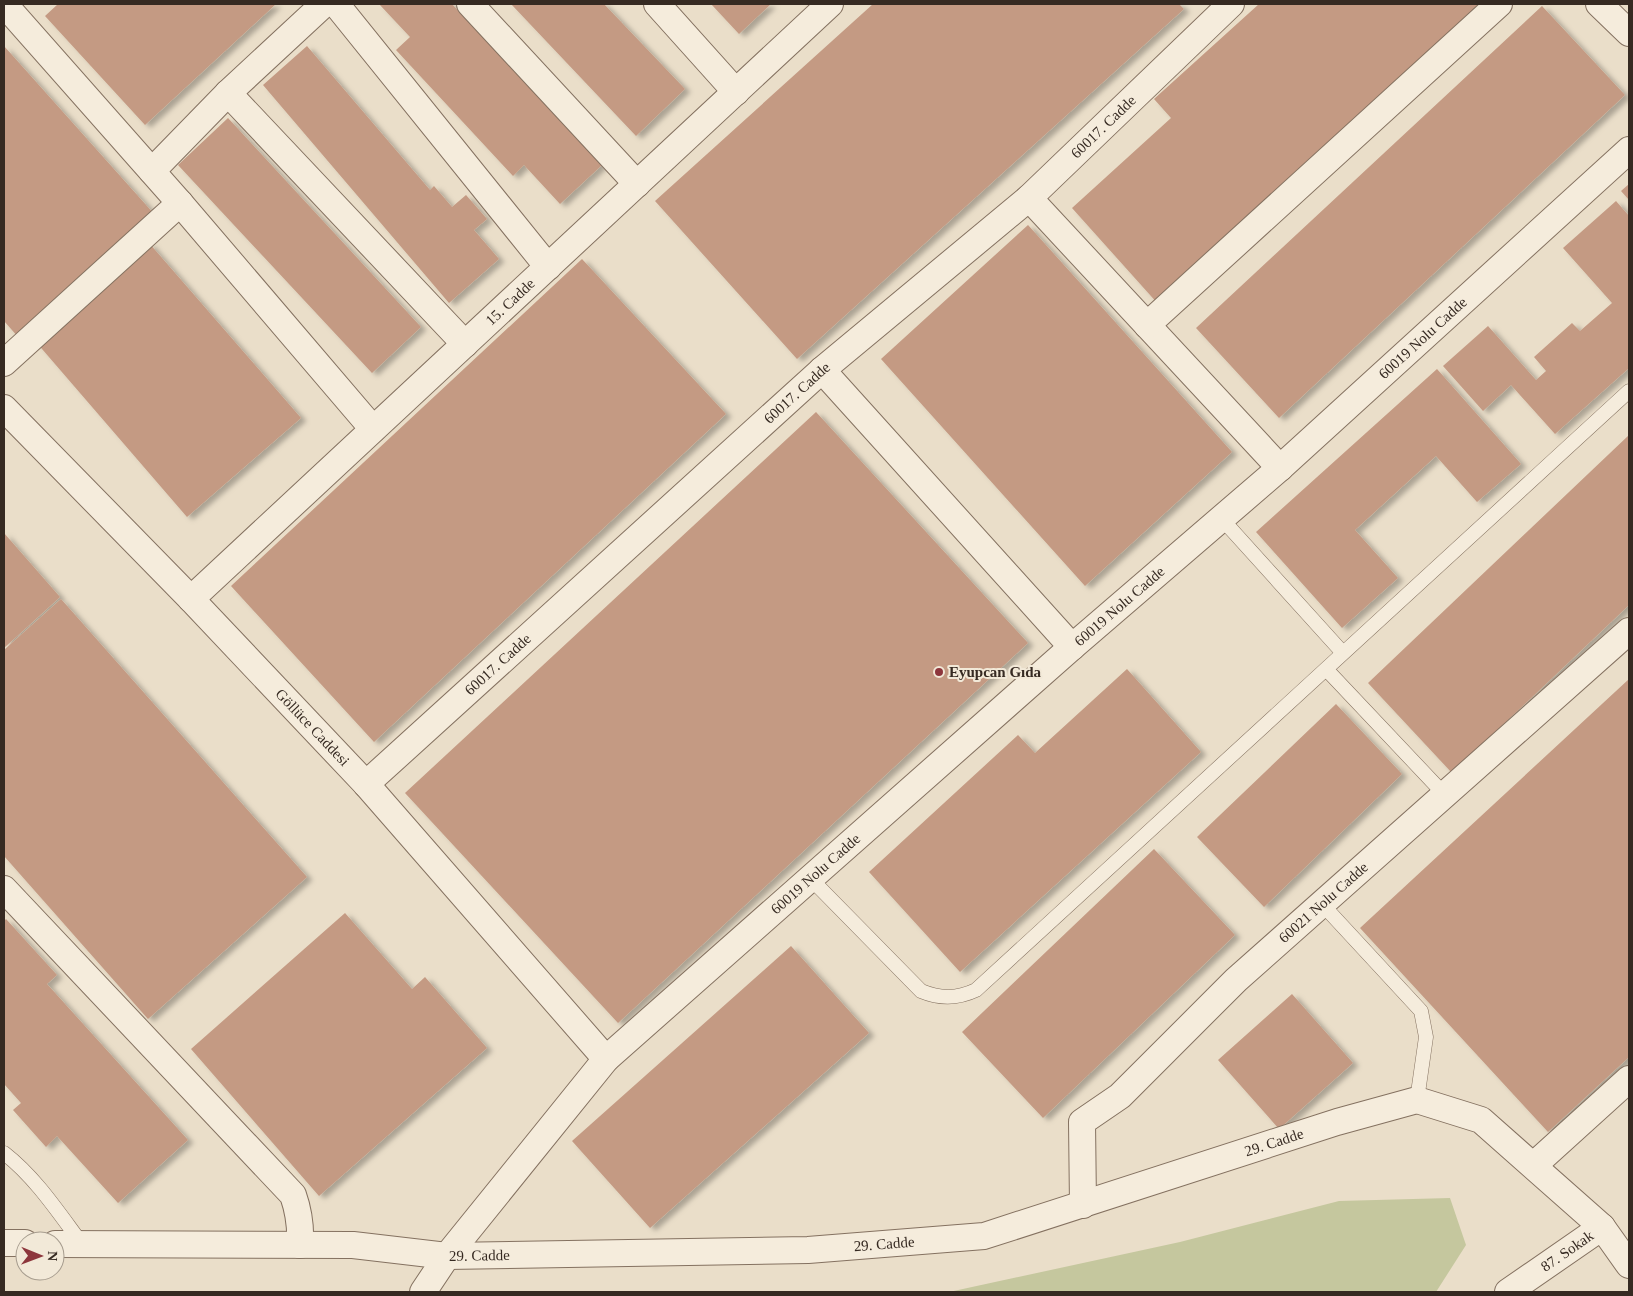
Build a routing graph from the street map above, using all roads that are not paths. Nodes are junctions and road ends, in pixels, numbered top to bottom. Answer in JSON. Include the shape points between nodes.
{"nodes":[{"id":1,"x":4,"y":4,"type":"edge"},
{"id":2,"x":324,"y":4,"type":"edge"},
{"id":3,"x":336,"y":4,"type":"edge"},
{"id":4,"x":470,"y":4,"type":"edge"},
{"id":5,"x":657,"y":4,"type":"edge"},
{"id":6,"x":1231,"y":4,"type":"edge"},
{"id":7,"x":1499,"y":4,"type":"edge"},
{"id":8,"x":1599,"y":4,"type":"edge"},
{"id":9,"x":828,"y":5,"type":"edge"},
{"id":10,"x":1629,"y":33,"type":"edge"},
{"id":11,"x":736,"y":92,"type":"junction"},
{"id":12,"x":228,"y":93,"type":"junction"},
{"id":13,"x":1629,"y":150,"type":"edge"},
{"id":14,"x":152,"y":172,"type":"junction"},
{"id":15,"x":636,"y":184,"type":"junction"},
{"id":16,"x":1029,"y":198,"type":"junction"},
{"id":17,"x":180,"y":204,"type":"junction"},
{"id":18,"x":548,"y":267,"type":"junction"},
{"id":19,"x":1147,"y":325,"type":"junction"},
{"id":20,"x":465,"y":344,"type":"junction"},
{"id":21,"x":4,"y":363,"type":"edge"},
{"id":22,"x":822,"y":370,"type":"junction"},
{"id":23,"x":1629,"y":390,"type":"edge"},
{"id":24,"x":4,"y":408,"type":"edge"},
{"id":25,"x":373,"y":429,"type":"junction"},
{"id":26,"x":1280,"y":468,"type":"junction"},
{"id":27,"x":1221,"y":518,"type":"junction"},
{"id":28,"x":191,"y":599,"type":"junction"},
{"id":29,"x":1629,"y":632,"type":"edge"},
{"id":30,"x":1072,"y":647,"type":"junction"},
{"id":31,"x":1343,"y":653,"type":"junction"},
{"id":32,"x":1326,"y":669,"type":"junction"},
{"id":33,"x":366,"y":784,"type":"junction"},
{"id":34,"x":1445,"y":795,"type":"junction"},
{"id":35,"x":810,"y":878,"type":"junction"},
{"id":36,"x":4,"y":889,"type":"edge"},
{"id":37,"x":1322,"y":904,"type":"junction"},
{"id":38,"x":606,"y":1059,"type":"junction"},
{"id":39,"x":1629,"y":1079,"type":"edge"},
{"id":40,"x":1417,"y":1100,"type":"junction"},
{"id":41,"x":4,"y":1153,"type":"edge"},
{"id":42,"x":1534,"y":1165,"type":"junction"},
{"id":43,"x":1083,"y":1204,"type":"junction"},
{"id":44,"x":1602,"y":1226,"type":"junction"},
{"id":45,"x":65,"y":1244,"type":"edge"},
{"id":46,"x":82,"y":1244,"type":"junction"},
{"id":47,"x":300,"y":1245,"type":"junction"},
{"id":48,"x":447,"y":1256,"type":"junction"},
{"id":49,"x":1629,"y":1265,"type":"edge"},
{"id":50,"x":424,"y":1292,"type":"edge"},
{"id":51,"x":1508,"y":1292,"type":"edge"}],
"edges":[{"from":1,"to":14,"type":"street"},
{"from":2,"to":12,"type":"street"},
{"from":3,"to":18,"type":"street"},
{"from":4,"to":15,"type":"street"},
{"from":5,"to":11,"type":"street"},
{"from":6,"to":16,"type":"street","name":"60017. Cadde"},
{"from":7,"to":19,"type":"street"},
{"from":8,"to":10,"type":"street"},
{"from":9,"to":11,"type":"street","name":"15. Cadde"},
{"from":11,"to":15,"type":"street","name":"15. Cadde"},
{"from":12,"to":14,"type":"street"},
{"from":12,"to":20,"type":"street"},
{"from":13,"to":26,"type":"street","name":"60019 Nolu Cadde"},
{"from":14,"to":17,"type":"street"},
{"from":15,"to":18,"type":"street","name":"15. Cadde"},
{"from":16,"to":19,"type":"street"},
{"from":16,"to":22,"type":"street","name":"60017. Cadde"},
{"from":17,"to":21,"type":"street"},
{"from":17,"to":25,"type":"street"},
{"from":18,"to":20,"type":"street","name":"15. Cadde"},
{"from":19,"to":26,"type":"street"},
{"from":20,"to":25,"type":"street","name":"15. Cadde"},
{"from":22,"to":30,"type":"street"},
{"from":22,"to":33,"type":"street","name":"60017. Cadde"},
{"from":23,"to":31,"type":"lane"},
{"from":24,"to":28,"type":"street","name":"Göllüce Caddesi"},
{"from":25,"to":28,"type":"street","name":"15. Cadde"},
{"from":26,"to":27,"type":"street","name":"60019 Nolu Cadde"},
{"from":27,"to":30,"type":"street","name":"60019 Nolu Cadde"},
{"from":27,"to":31,"type":"lane"},
{"from":28,"to":33,"type":"street","name":"Göllüce Caddesi"},
{"from":29,"to":34,"type":"street","name":"60021 Nolu Cadde"},
{"from":30,"to":35,"type":"street","name":"60019 Nolu Cadde"},
{"from":31,"to":32,"type":"lane"},
{"from":32,"to":34,"type":"lane"},
{"from":32,"to":35,"type":"lane","via":[[976,990],[966,995],[943,997],[921,991]]},
{"from":33,"to":38,"type":"street","name":"Göllüce Caddesi"},
{"from":34,"to":37,"type":"street","name":"60021 Nolu Cadde"},
{"from":35,"to":38,"type":"street","name":"60019 Nolu Cadde"},
{"from":36,"to":47,"type":"street","via":[[293,1196],[299,1212]]},
{"from":37,"to":40,"type":"lane","via":[[1421,1011],[1426,1037]]},
{"from":37,"to":43,"type":"street","name":"60021 Nolu Cadde","via":[[1236,980],[1120,1096],[1082,1122]]},
{"from":38,"to":48,"type":"street","name":"60019 Nolu Cadde"},
{"from":39,"to":42,"type":"street"},
{"from":40,"to":42,"type":"street","via":[[1481,1120]]},
{"from":40,"to":43,"type":"street","name":"29. Cadde","via":[[1336,1122]]},
{"from":41,"to":46,"type":"lane","via":[[37,1184]]},
{"from":42,"to":44,"type":"street"},
{"from":43,"to":48,"type":"street","name":"29. Cadde","via":[[984,1236],[808,1250]]},
{"from":44,"to":49,"type":"street"},
{"from":44,"to":51,"type":"street","name":"87. Sokak"},
{"from":45,"to":46,"type":"street","name":"29. Cadde"},
{"from":46,"to":47,"type":"street","name":"29. Cadde"},
{"from":47,"to":48,"type":"street","name":"29. Cadde","via":[[353,1245]]},
{"from":48,"to":50,"type":"street","name":"60019 Nolu Cadde"}]}
